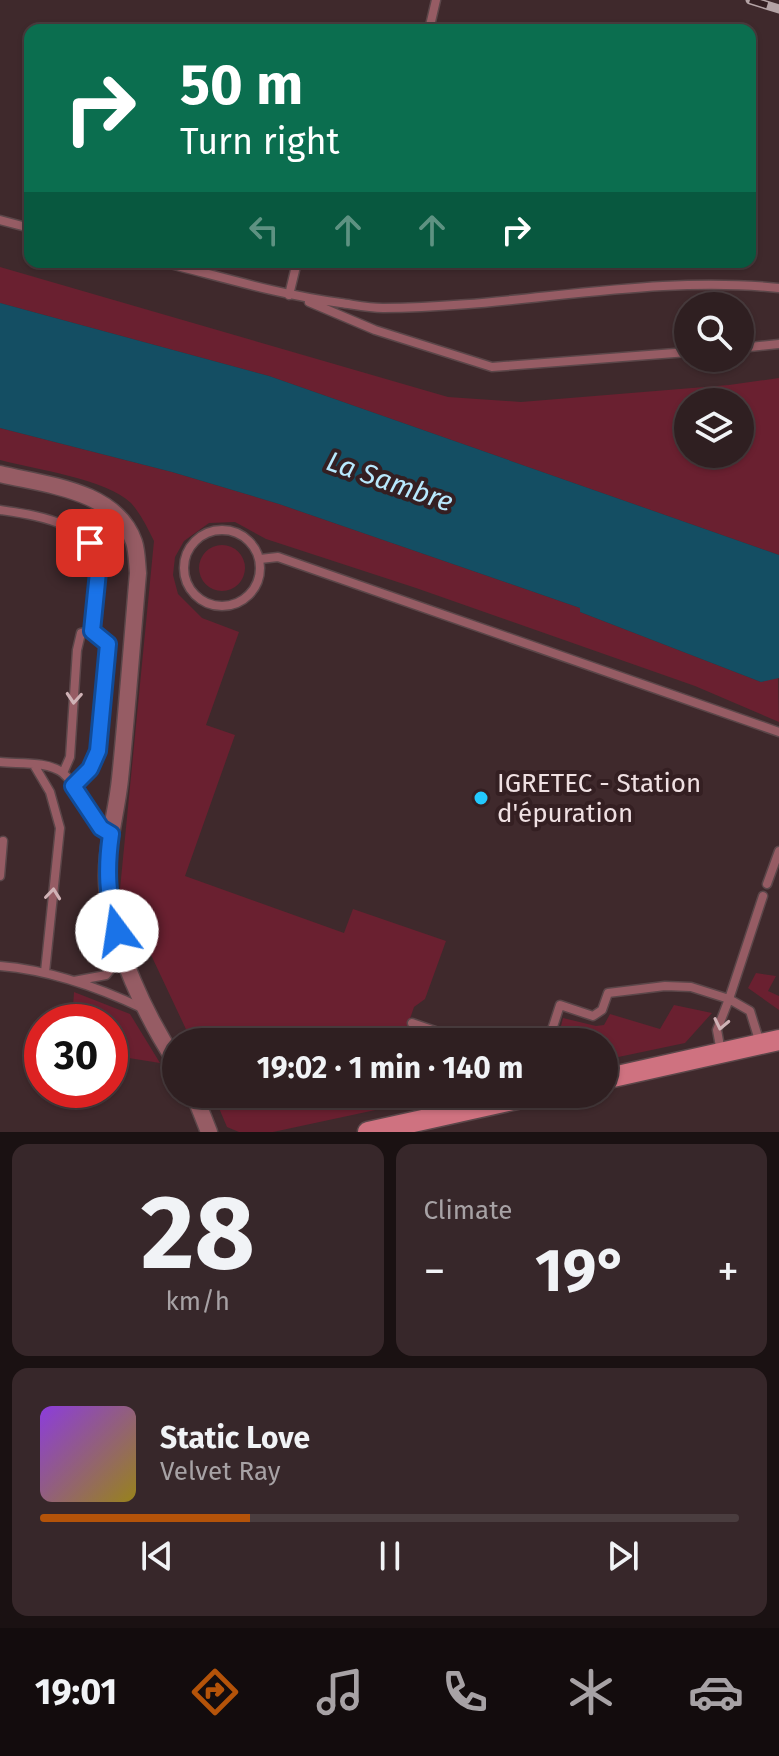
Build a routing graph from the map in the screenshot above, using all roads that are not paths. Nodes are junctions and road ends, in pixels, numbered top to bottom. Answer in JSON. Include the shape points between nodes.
{"nodes":[{"id":1,"x":436,"y":0,"type":"edge"},
{"id":2,"x":430,"y":24,"type":"edge"},
{"id":3,"x":0,"y":220,"type":"edge"},
{"id":4,"x":24,"y":226,"type":"edge"},
{"id":5,"x":185,"y":268,"type":"edge"},
{"id":6,"x":296,"y":268,"type":"edge"},
{"id":7,"x":779,"y":288,"type":"edge"},
{"id":8,"x":293,"y":296,"type":"junction"},
{"id":9,"x":779,"y":344,"type":"edge"},
{"id":10,"x":754,"y":347,"type":"edge"},
{"id":11,"x":674,"y":353,"type":"edge"},
{"id":12,"x":0,"y":474,"type":"edge"},
{"id":13,"x":0,"y":510,"type":"edge"},
{"id":14,"x":260,"y":559,"type":"junction"},
{"id":15,"x":92,"y":631,"type":"junction"},
{"id":16,"x":779,"y":732,"type":"edge"},
{"id":17,"x":0,"y":762,"type":"edge"},
{"id":18,"x":34,"y":765,"type":"junction"},
{"id":19,"x":63,"y":773,"type":"junction"},
{"id":20,"x":73,"y":786,"type":"junction"},
{"id":21,"x":111,"y":834,"type":"junction"},
{"id":22,"x":3,"y":841,"type":"dead end"},
{"id":23,"x":779,"y":851,"type":"edge"},
{"id":24,"x":0,"y":876,"type":"edge"},
{"id":25,"x":767,"y":884,"type":"dead end"},
{"id":26,"x":763,"y":896,"type":"dead end"},
{"id":27,"x":124,"y":953,"type":"junction"},
{"id":28,"x":0,"y":966,"type":"edge"},
{"id":29,"x":45,"y":972,"type":"junction"},
{"id":30,"x":74,"y":981,"type":"junction"},
{"id":31,"x":729,"y":999,"type":"junction"},
{"id":32,"x":145,"y":1009,"type":"junction"},
{"id":33,"x":412,"y":1023,"type":"dead end"},
{"id":34,"x":426,"y":1028,"type":"edge"},
{"id":35,"x":553,"y":1028,"type":"edge"},
{"id":36,"x":162,"y":1038,"type":"edge"},
{"id":37,"x":770,"y":1042,"type":"edge"},
{"id":38,"x":721,"y":1053,"type":"junction"},
{"id":39,"x":618,"y":1076,"type":"edge"},
{"id":40,"x":200,"y":1108,"type":"edge"},
{"id":41,"x":477,"y":1108,"type":"edge"},
{"id":42,"x":209,"y":1132,"type":"edge"},
{"id":43,"x":368,"y":1132,"type":"edge"}],
"edges":[{"from":1,"to":2,"type":"lane"},
{"from":3,"to":4,"type":"lane"},
{"from":5,"to":8,"type":"lane"},
{"from":6,"to":8,"type":"lane"},
{"from":7,"to":8,"type":"lane","via":[[687,286],[393,308]]},
{"from":8,"to":11,"type":"lane","via":[[375,330],[492,367]]},
{"from":9,"to":10,"type":"lane"},
{"from":12,"to":21,"type":"street","via":[[85,495],[124,523],[135,543],[138,573]]},
{"from":13,"to":15,"type":"lane","via":[[71,527],[90,543],[98,572]]},
{"from":14,"to":14,"type":"lane","via":[[257,584],[229,606],[204,602],[183,571],[190,547],[210,531],[235,531],[247,538]]},
{"from":14,"to":16,"type":"lane","via":[[278,557]]},
{"from":15,"to":19,"type":"lane","one_way":true,"via":[[81,633],[77,650],[70,757]]},
{"from":15,"to":20,"type":"lane","via":[[108,644],[98,751]]},
{"from":17,"to":18,"type":"lane"},
{"from":18,"to":19,"type":"lane"},
{"from":29,"to":18,"type":"lane","one_way":true,"via":[[60,828],[50,792]]},
{"from":19,"to":20,"type":"lane"},
{"from":20,"to":21,"type":"lane","via":[[101,828]]},
{"from":21,"to":27,"type":"street","via":[[107,891]]},
{"from":22,"to":24,"type":"lane"},
{"from":23,"to":25,"type":"lane"},
{"from":26,"to":31,"type":"lane"},
{"from":27,"to":30,"type":"lane","via":[[106,975]]},
{"from":27,"to":32,"type":"street"},
{"from":28,"to":29,"type":"lane"},
{"from":29,"to":30,"type":"lane"},
{"from":30,"to":32,"type":"lane"},
{"from":31,"to":35,"type":"lane","via":[[691,987],[608,993],[602,1010],[593,1016],[560,1005]]},
{"from":31,"to":37,"type":"lane","via":[[750,1011]]},
{"from":31,"to":38,"type":"lane","one_way":true,"via":[[717,1030]]},
{"from":32,"to":36,"type":"street"},
{"from":33,"to":34,"type":"lane"},
{"from":37,"to":38,"type":"main road"},
{"from":38,"to":39,"type":"main road"},
{"from":40,"to":42,"type":"street"},
{"from":41,"to":43,"type":"main road"}]}
